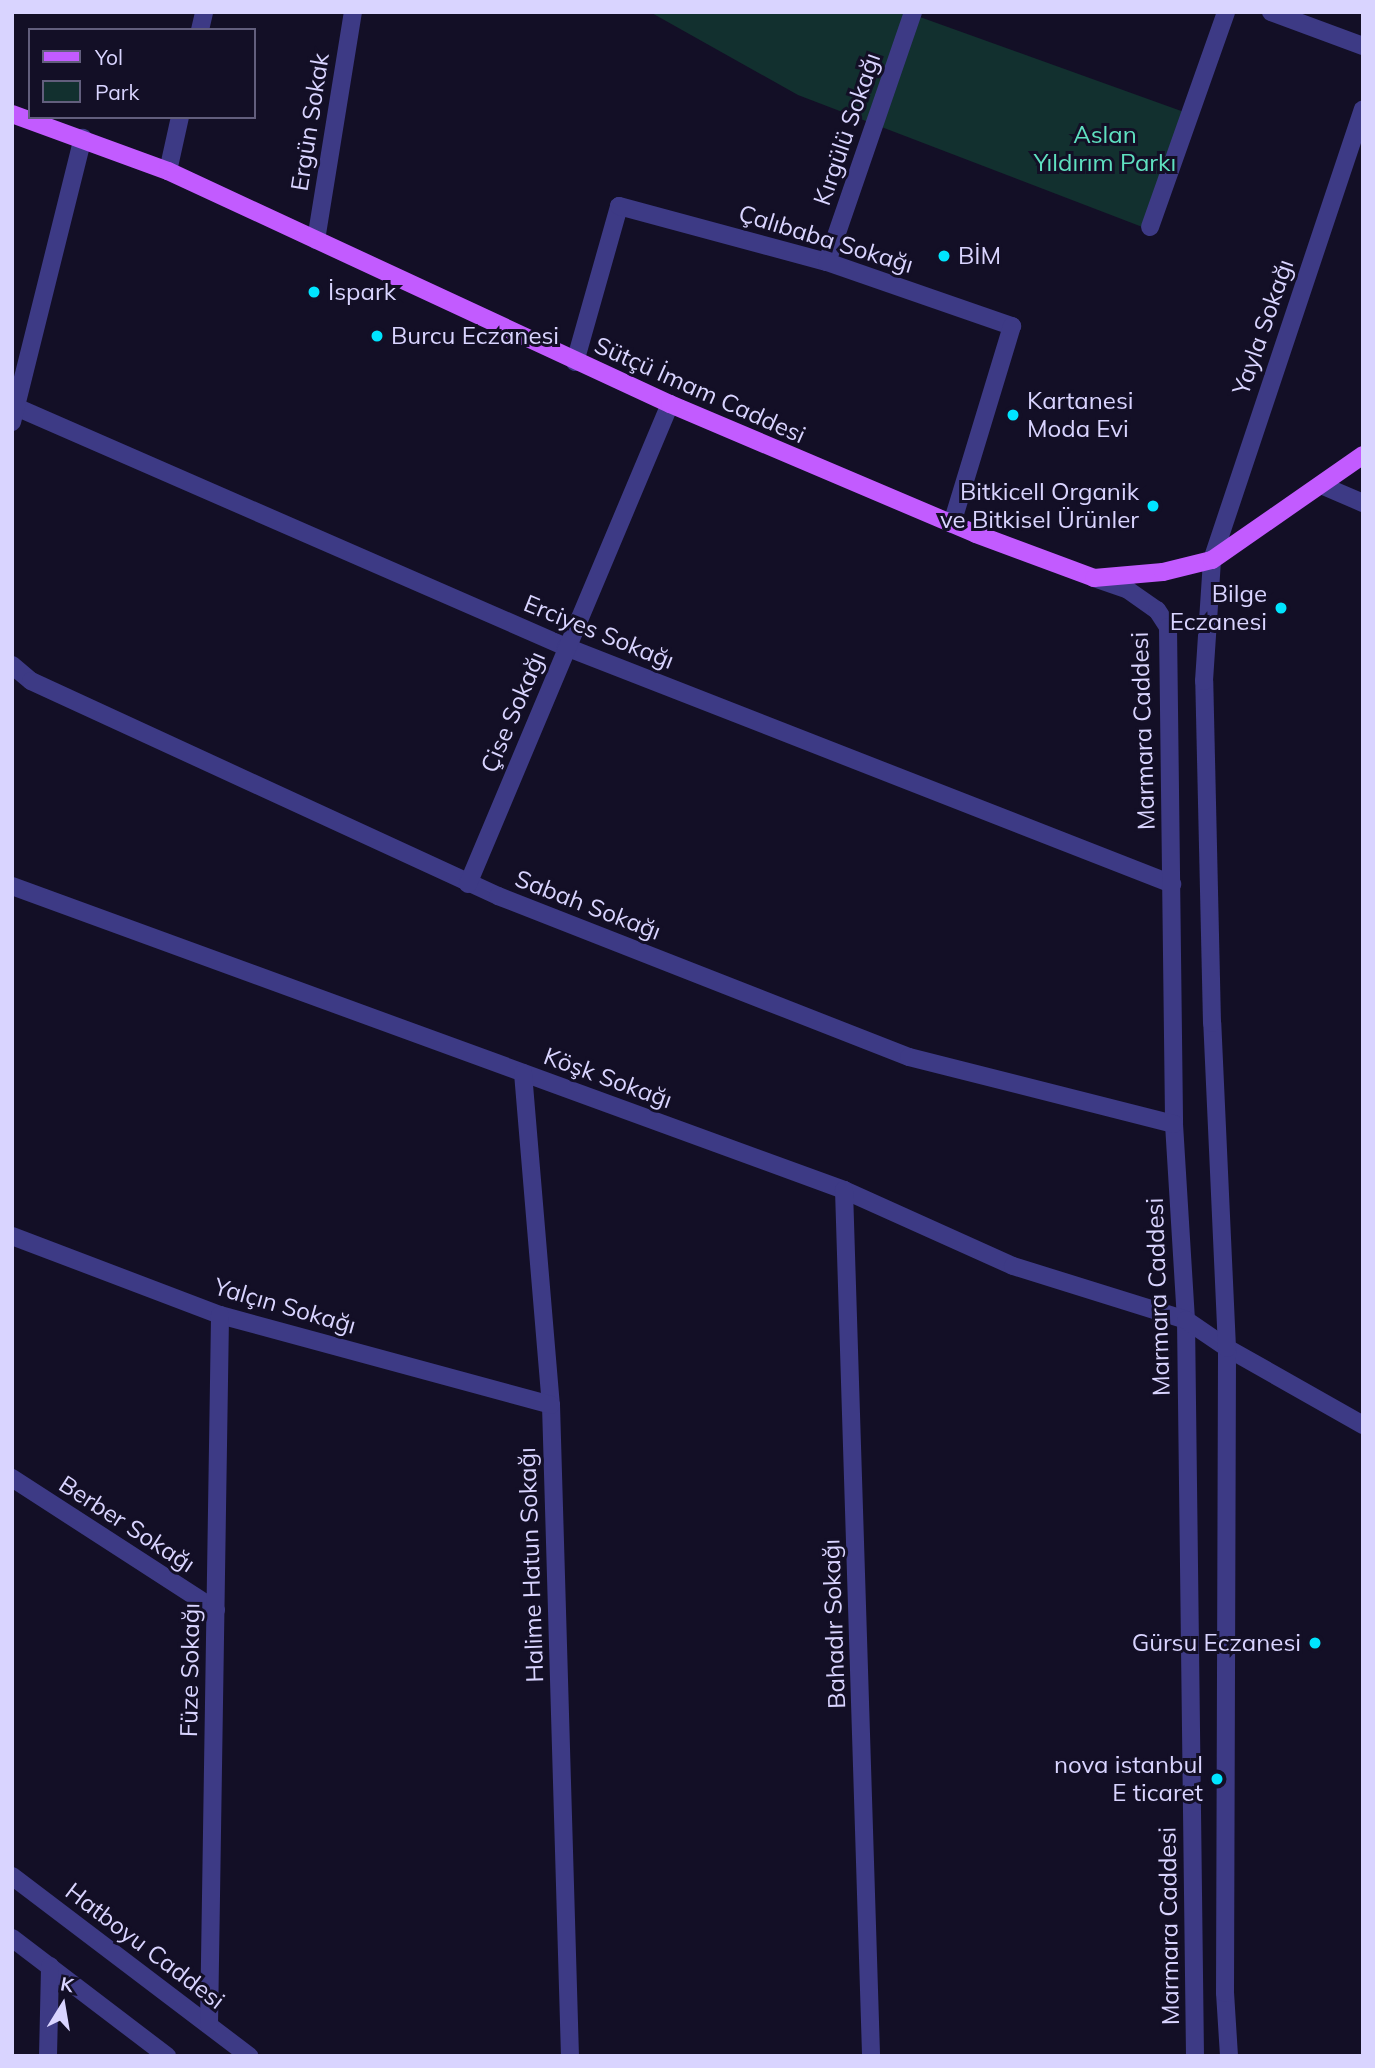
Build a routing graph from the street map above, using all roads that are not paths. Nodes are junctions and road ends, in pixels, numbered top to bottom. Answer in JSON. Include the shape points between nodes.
{"nodes":[{"id":1,"x":353,"y":12,"type":"edge"},
{"id":2,"x":913,"y":12,"type":"edge"},
{"id":3,"x":1226,"y":12,"type":"edge"},
{"id":4,"x":1271,"y":12,"type":"edge"},
{"id":5,"x":1363,"y":46,"type":"edge"},
{"id":6,"x":1363,"y":110,"type":"edge"},
{"id":7,"x":12,"y":114,"type":"edge"},
{"id":8,"x":180,"y":119,"type":"edge"},
{"id":9,"x":83,"y":138,"type":"junction"},
{"id":10,"x":168,"y":171,"type":"junction"},
{"id":11,"x":1150,"y":227,"type":"dead end"},
{"id":12,"x":316,"y":240,"type":"junction"},
{"id":13,"x":827,"y":262,"type":"junction"},
{"id":14,"x":575,"y":362,"type":"junction"},
{"id":15,"x":670,"y":404,"type":"junction"},
{"id":16,"x":14,"y":415,"type":"edge"},
{"id":17,"x":1363,"y":455,"type":"edge"},
{"id":18,"x":1321,"y":485,"type":"junction"},
{"id":19,"x":1363,"y":503,"type":"edge"},
{"id":20,"x":952,"y":524,"type":"junction"},
{"id":21,"x":1212,"y":560,"type":"junction"},
{"id":22,"x":1094,"y":578,"type":"junction"},
{"id":23,"x":566,"y":647,"type":"junction"},
{"id":24,"x":12,"y":665,"type":"edge"},
{"id":25,"x":468,"y":884,"type":"junction"},
{"id":26,"x":1172,"y":884,"type":"junction"},
{"id":27,"x":12,"y":886,"type":"edge"},
{"id":28,"x":523,"y":1073,"type":"junction"},
{"id":29,"x":1174,"y":1124,"type":"junction"},
{"id":30,"x":844,"y":1190,"type":"junction"},
{"id":31,"x":12,"y":1236,"type":"edge"},
{"id":32,"x":220,"y":1315,"type":"junction"},
{"id":33,"x":1185,"y":1320,"type":"junction"},
{"id":34,"x":1227,"y":1348,"type":"junction"},
{"id":35,"x":551,"y":1405,"type":"junction"},
{"id":36,"x":1363,"y":1425,"type":"edge"},
{"id":37,"x":12,"y":1478,"type":"edge"},
{"id":38,"x":216,"y":1611,"type":"junction"},
{"id":39,"x":12,"y":1876,"type":"edge"},
{"id":40,"x":12,"y":1938,"type":"edge"},
{"id":41,"x":50,"y":1966,"type":"junction"},
{"id":42,"x":209,"y":2025,"type":"junction"},
{"id":43,"x":48,"y":2056,"type":"edge"},
{"id":44,"x":167,"y":2056,"type":"edge"},
{"id":45,"x":249,"y":2056,"type":"edge"},
{"id":46,"x":570,"y":2056,"type":"edge"},
{"id":47,"x":871,"y":2056,"type":"edge"},
{"id":48,"x":1195,"y":2056,"type":"edge"},
{"id":49,"x":1229,"y":2056,"type":"edge"}],
"edges":[{"from":1,"to":12,"type":"street","name":"Ergün Sokak"},
{"from":2,"to":13,"type":"street","name":"Kırgülü Sokağı"},
{"from":3,"to":11,"type":"street"},
{"from":4,"to":5,"type":"street"},
{"from":6,"to":21,"type":"street","name":"Yayla Sokağı"},
{"from":7,"to":9,"type":"main road","name":"Sütçü İmam Caddesi"},
{"from":8,"to":10,"type":"street"},
{"from":9,"to":10,"type":"main road","name":"Sütçü İmam Caddesi"},
{"from":9,"to":16,"type":"street"},
{"from":10,"to":12,"type":"main road","name":"Sütçü İmam Caddesi"},
{"from":12,"to":14,"type":"main road","name":"Sütçü İmam Caddesi"},
{"from":13,"to":14,"type":"street","name":"Çalıbaba Sokağı","via":[[619,206]]},
{"from":13,"to":20,"type":"street","name":"Çalıbaba Sokağı","via":[[1012,326]]},
{"from":14,"to":15,"type":"main road","name":"Sütçü İmam Caddesi"},
{"from":15,"to":20,"type":"main road","name":"Sütçü İmam Caddesi"},
{"from":15,"to":23,"type":"street","name":"Çise Sokağı"},
{"from":16,"to":23,"type":"street","name":"Erciyes Sokağı"},
{"from":17,"to":18,"type":"main road","name":"Sütçü İmam Caddesi"},
{"from":18,"to":19,"type":"street"},
{"from":18,"to":21,"type":"main road","name":"Sütçü İmam Caddesi"},
{"from":20,"to":22,"type":"main road","name":"Sütçü İmam Caddesi"},
{"from":21,"to":22,"type":"main road","name":"Sütçü İmam Caddesi","via":[[1163,572]]},
{"from":21,"to":34,"type":"street","via":[[1204,681],[1212,1023]]},
{"from":22,"to":26,"type":"street","name":"Marmara Caddesi","via":[[1128,590],[1157,610],[1168,627]]},
{"from":23,"to":25,"type":"street","name":"Çise Sokağı"},
{"from":23,"to":26,"type":"street","name":"Erciyes Sokağı"},
{"from":24,"to":25,"type":"street","name":"Sabah Sokağı","via":[[31,681]]},
{"from":25,"to":29,"type":"street","name":"Sabah Sokağı","via":[[909,1057]]},
{"from":26,"to":29,"type":"street","name":"Marmara Caddesi"},
{"from":27,"to":28,"type":"street","name":"Köşk Sokağı"},
{"from":28,"to":30,"type":"street","name":"Köşk Sokağı"},
{"from":28,"to":35,"type":"street","name":"Halime Hatun Sokağı"},
{"from":29,"to":33,"type":"street","name":"Marmara Caddesi"},
{"from":30,"to":33,"type":"street","name":"Köşk Sokağı","via":[[1013,1266]]},
{"from":30,"to":47,"type":"street","name":"Bahadır Sokağı"},
{"from":31,"to":32,"type":"street","name":"Yalçın Sokağı"},
{"from":32,"to":35,"type":"street","name":"Yalçın Sokağı"},
{"from":32,"to":38,"type":"street","name":"Füze Sokağı"},
{"from":33,"to":34,"type":"street","name":"Köşk Sokağı"},
{"from":33,"to":48,"type":"street","name":"Marmara Caddesi"},
{"from":34,"to":36,"type":"street","name":"Köşk Sokağı"},
{"from":34,"to":49,"type":"street","via":[[1225,1993]]},
{"from":35,"to":46,"type":"street","name":"Halime Hatun Sokağı"},
{"from":37,"to":38,"type":"street","name":"Berber Sokağı"},
{"from":38,"to":42,"type":"street","name":"Füze Sokağı"},
{"from":39,"to":42,"type":"street","name":"Hatboyu Caddesi"},
{"from":40,"to":41,"type":"street"},
{"from":41,"to":43,"type":"street"},
{"from":41,"to":44,"type":"street"},
{"from":42,"to":45,"type":"street","name":"Hatboyu Caddesi"}]}
